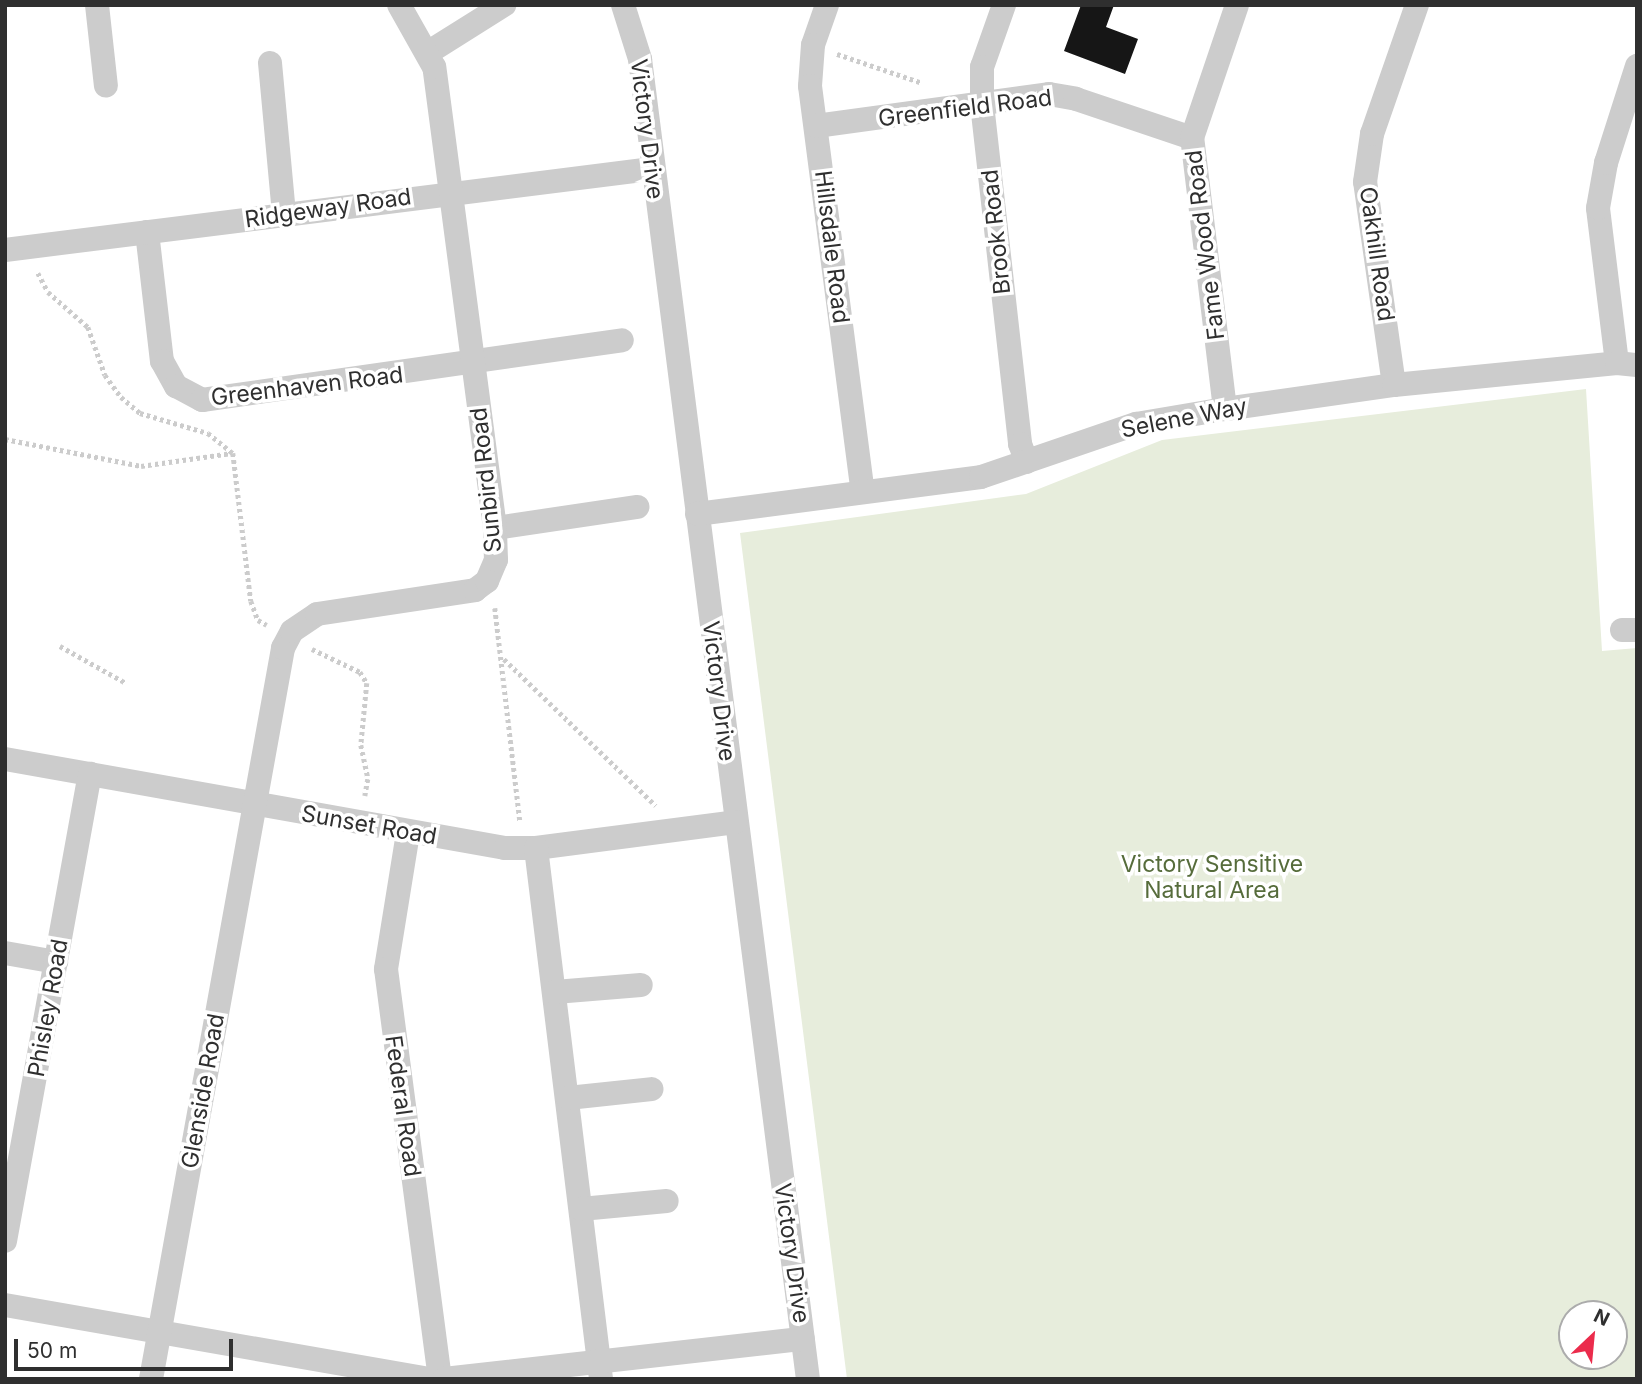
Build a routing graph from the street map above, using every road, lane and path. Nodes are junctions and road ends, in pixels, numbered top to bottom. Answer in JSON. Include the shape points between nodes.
{"nodes":[{"id":1,"x":97,"y":5,"type":"edge"},
{"id":2,"x":399,"y":5,"type":"edge"},
{"id":3,"x":504,"y":5,"type":"edge"},
{"id":4,"x":623,"y":5,"type":"edge"},
{"id":5,"x":827,"y":5,"type":"edge"},
{"id":6,"x":1004,"y":5,"type":"edge"},
{"id":7,"x":1237,"y":5,"type":"edge"},
{"id":8,"x":1417,"y":5,"type":"edge"},
{"id":9,"x":813,"y":45,"type":"junction"},
{"id":10,"x":429,"y":52,"type":"junction"},
{"id":11,"x":270,"y":63,"type":"dead end"},
{"id":12,"x":1637,"y":66,"type":"edge"},
{"id":13,"x":106,"y":86,"type":"dead end"},
{"id":14,"x":930,"y":86,"type":"dead end"},
{"id":15,"x":1631,"y":103,"type":"edge"},
{"id":16,"x":982,"y":104,"type":"junction"},
{"id":17,"x":816,"y":126,"type":"junction"},
{"id":18,"x":1192,"y":138,"type":"junction"},
{"id":19,"x":652,"y":169,"type":"junction"},
{"id":20,"x":451,"y":192,"type":"junction"},
{"id":21,"x":284,"y":214,"type":"junction"},
{"id":22,"x":147,"y":232,"type":"junction"},
{"id":23,"x":5,"y":250,"type":"edge"},
{"id":24,"x":37,"y":269,"type":"dead end"},
{"id":25,"x":622,"y":340,"type":"dead end"},
{"id":26,"x":1627,"y":364,"type":"edge"},
{"id":27,"x":474,"y":365,"type":"junction"},
{"id":28,"x":1394,"y":385,"type":"junction"},
{"id":29,"x":1225,"y":408,"type":"junction"},
{"id":30,"x":5,"y":439,"type":"edge"},
{"id":31,"x":233,"y":453,"type":"junction"},
{"id":32,"x":1027,"y":461,"type":"junction"},
{"id":33,"x":863,"y":492,"type":"junction"},
{"id":34,"x":637,"y":507,"type":"dead end"},
{"id":35,"x":696,"y":514,"type":"junction"},
{"id":36,"x":495,"y":528,"type":"junction"},
{"id":37,"x":483,"y":586,"type":"junction"},
{"id":38,"x":275,"y":630,"type":"dead end"},
{"id":39,"x":60,"y":646,"type":"dead end"},
{"id":40,"x":306,"y":646,"type":"dead end"},
{"id":41,"x":504,"y":658,"type":"junction"},
{"id":42,"x":126,"y":683,"type":"dead end"},
{"id":43,"x":5,"y":759,"type":"edge"},
{"id":44,"x":89,"y":774,"type":"junction"},
{"id":45,"x":254,"y":804,"type":"junction"},
{"id":46,"x":364,"y":807,"type":"dead end"},
{"id":47,"x":735,"y":822,"type":"junction"},
{"id":48,"x":665,"y":831,"type":"junction"},
{"id":49,"x":408,"y":833,"type":"junction"},
{"id":50,"x":537,"y":848,"type":"junction"},
{"id":51,"x":5,"y":953,"type":"edge"},
{"id":52,"x":57,"y":962,"type":"junction"},
{"id":53,"x":641,"y":985,"type":"dead end"},
{"id":54,"x":555,"y":992,"type":"junction"},
{"id":55,"x":652,"y":1089,"type":"dead end"},
{"id":56,"x":568,"y":1098,"type":"junction"},
{"id":57,"x":16,"y":1119,"type":"edge"},
{"id":58,"x":667,"y":1200,"type":"dead end"},
{"id":59,"x":581,"y":1209,"type":"junction"},
{"id":60,"x":5,"y":1241,"type":"edge"},
{"id":61,"x":5,"y":1305,"type":"edge"},
{"id":62,"x":158,"y":1334,"type":"junction"},
{"id":63,"x":803,"y":1339,"type":"junction"},
{"id":64,"x":601,"y":1370,"type":"edge"},
{"id":65,"x":151,"y":1379,"type":"edge"},
{"id":66,"x":430,"y":1379,"type":"edge"},
{"id":67,"x":442,"y":1379,"type":"edge"},
{"id":68,"x":808,"y":1379,"type":"edge"}],
"edges":[{"from":1,"to":13,"type":"street"},
{"from":2,"to":10,"type":"street","name":"Sunbird Road"},
{"from":3,"to":10,"type":"street"},
{"from":4,"to":19,"type":"street","name":"Victory Drive","via":[[640,59]]},
{"from":5,"to":9,"type":"street","name":"Hillsdale Road"},
{"from":6,"to":16,"type":"street","name":"Brook Road","via":[[982,67]]},
{"from":7,"to":18,"type":"street","name":"Fame Wood Road"},
{"from":8,"to":28,"type":"street","name":"Oakhill Road","via":[[1372,134],[1366,182]]},
{"from":9,"to":14,"type":"path"},
{"from":9,"to":17,"type":"street","name":"Hillsdale Road","via":[[810,86]]},
{"from":10,"to":20,"type":"street","name":"Sunbird Road"},
{"from":11,"to":21,"type":"street"},
{"from":12,"to":15,"type":"street"},
{"from":15,"to":26,"type":"street","via":[[1598,208]]},
{"from":16,"to":17,"type":"street","name":"Greenfield Road"},
{"from":16,"to":18,"type":"street","name":"Greenfield Road","via":[[1063,96]]},
{"from":16,"to":32,"type":"street","name":"Brook Road","via":[[1020,443]]},
{"from":17,"to":33,"type":"street","name":"Hillsdale Road"},
{"from":18,"to":29,"type":"street","name":"Fame Wood Road"},
{"from":19,"to":20,"type":"street","name":"Ridgeway Road"},
{"from":19,"to":35,"type":"street","name":"Victory Drive"},
{"from":20,"to":21,"type":"street","name":"Ridgeway Road"},
{"from":20,"to":27,"type":"street","name":"Sunbird Road"},
{"from":21,"to":22,"type":"street","name":"Ridgeway Road"},
{"from":22,"to":23,"type":"street","name":"Ridgeway Road"},
{"from":22,"to":27,"type":"street","name":"Greenhaven Road","via":[[162,361],[170,378],[187,395],[217,399]]},
{"from":24,"to":31,"type":"path","via":[[48,292],[88,327],[105,375],[121,397],[140,413],[208,433]]},
{"from":25,"to":27,"type":"street","name":"Greenhaven Road"},
{"from":26,"to":28,"type":"street","name":"Selene Way"},
{"from":27,"to":36,"type":"street","name":"Sunbird Road"},
{"from":28,"to":29,"type":"street","name":"Selene Way"},
{"from":29,"to":32,"type":"street","name":"Selene Way","via":[[1136,424]]},
{"from":30,"to":31,"type":"path","via":[[142,467]]},
{"from":31,"to":38,"type":"path","via":[[251,601],[258,620]]},
{"from":32,"to":33,"type":"street","name":"Selene Way","via":[[981,477]]},
{"from":33,"to":35,"type":"street","name":"Selene Way"},
{"from":34,"to":36,"type":"street"},
{"from":35,"to":47,"type":"street","name":"Victory Drive"},
{"from":36,"to":37,"type":"street","name":"Sunbird Road","via":[[496,560]]},
{"from":37,"to":41,"type":"path","via":[[496,609]]},
{"from":37,"to":45,"type":"street","name":"Sunbird Road","via":[[465,594],[317,614],[302,621],[283,648]]},
{"from":39,"to":42,"type":"path"},
{"from":40,"to":46,"type":"path","via":[[360,673],[367,683],[361,745],[368,779]]},
{"from":41,"to":48,"type":"path","via":[[662,811]]},
{"from":41,"to":50,"type":"path","via":[[521,826]]},
{"from":43,"to":44,"type":"street","name":"Sunset Road"},
{"from":44,"to":45,"type":"street","name":"Sunset Road"},
{"from":44,"to":52,"type":"street","name":"Phisley Road"},
{"from":45,"to":49,"type":"street","name":"Sunset Road"},
{"from":45,"to":62,"type":"street","name":"Glenside Road"},
{"from":47,"to":48,"type":"street","name":"Sunset Road"},
{"from":47,"to":63,"type":"street","name":"Victory Drive"},
{"from":48,"to":50,"type":"street","name":"Sunset Road"},
{"from":49,"to":50,"type":"street","name":"Sunset Road"},
{"from":49,"to":67,"type":"street","name":"Federal Road","via":[[386,969]]},
{"from":50,"to":54,"type":"street"},
{"from":51,"to":52,"type":"street"},
{"from":52,"to":57,"type":"street","name":"Phisley Road"},
{"from":53,"to":54,"type":"street"},
{"from":54,"to":56,"type":"street"},
{"from":55,"to":56,"type":"street"},
{"from":56,"to":59,"type":"street"},
{"from":57,"to":60,"type":"street","name":"Phisley Road"},
{"from":58,"to":59,"type":"street"},
{"from":59,"to":64,"type":"street"},
{"from":61,"to":62,"type":"street"},
{"from":62,"to":65,"type":"street","name":"Glenside Road"},
{"from":62,"to":66,"type":"street"},
{"from":63,"to":64,"type":"street"},
{"from":63,"to":68,"type":"street","name":"Victory Drive"},
{"from":64,"to":67,"type":"street"}]}
